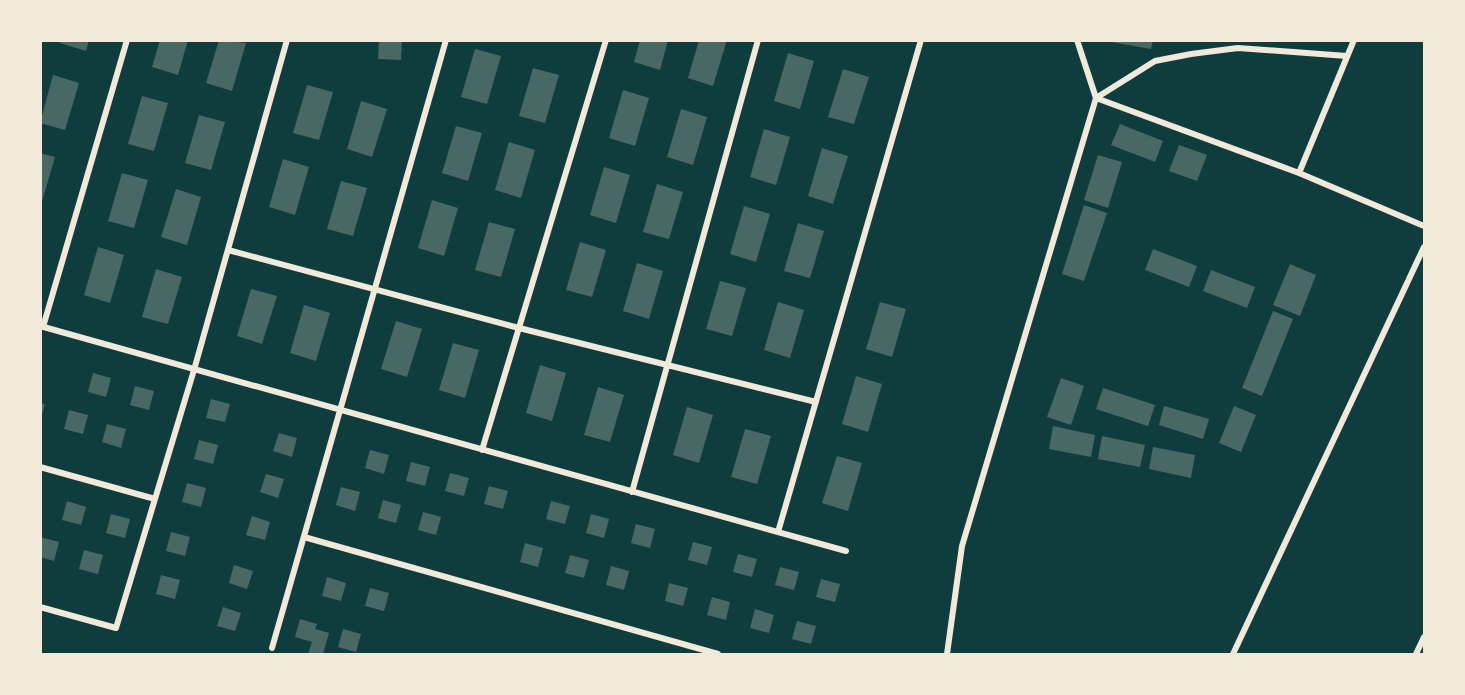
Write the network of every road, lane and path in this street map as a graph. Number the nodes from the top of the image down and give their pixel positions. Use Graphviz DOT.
graph roads {
  1 [pos="127,40"];
  2 [pos="287,40"];
  3 [pos="446,40"];
  4 [pos="606,40"];
  5 [pos="758,40"];
  6 [pos="921,40"];
  7 [pos="1077,40"];
  8 [pos="1354,40"];
  9 [pos="1347,56"];
  10 [pos="1096,98"];
  11 [pos="1299,173"];
  12 [pos="1425,226"];
  13 [pos="1425,247"];
  14 [pos="228,250"];
  15 [pos="374,291"];
  16 [pos="42,327"];
  17 [pos="519,328"];
  18 [pos="667,366"];
  19 [pos="194,370"];
  20 [pos="816,402"];
  21 [pos="340,411"];
  22 [pos="482,450"];
  23 [pos="40,466"];
  24 [pos="632,492"];
  25 [pos="155,499"];
  26 [pos="778,532"];
  27 [pos="303,537"];
  28 [pos="846,551"];
  29 [pos="40,607"];
  30 [pos="1425,637"];
  31 [pos="272,648"];
  32 [pos="718,654"];
  33 [pos="946,654"];
  34 [pos="1233,654"];
  35 [pos="1416,654"];
  1 -- 16 [label="street"];
  2 -- 14 [label="street"];
  3 -- 15 [label="street"];
  4 -- 17 [label="street"];
  5 -- 18 [label="street"];
  6 -- 20 [label="street"];
  7 -- 10 [label="street"];
  8 -- 9 [label="street"];
  9 -- 10 [label="street"];
  9 -- 11 [label="street"];
  10 -- 11 [label="street"];
  10 -- 33 [label="street"];
  11 -- 12 [label="street"];
  13 -- 34 [label="street"];
  14 -- 15 [label="street"];
  14 -- 19 [label="street"];
  15 -- 17 [label="street"];
  15 -- 21 [label="street"];
  16 -- 19 [label="street"];
  17 -- 18 [label="street"];
  17 -- 22 [label="street"];
  18 -- 20 [label="street"];
  18 -- 24 [label="street"];
  19 -- 21 [label="street"];
  19 -- 25 [label="street"];
  20 -- 26 [label="street"];
  21 -- 22 [label="street"];
  21 -- 27 [label="street"];
  22 -- 24 [label="street"];
  23 -- 25 [label="street"];
  24 -- 26 [label="street"];
  25 -- 29 [label="street"];
  26 -- 28 [label="street"];
  27 -- 31 [label="street"];
  27 -- 32 [label="street"];
  30 -- 35 [label="street"];
}
